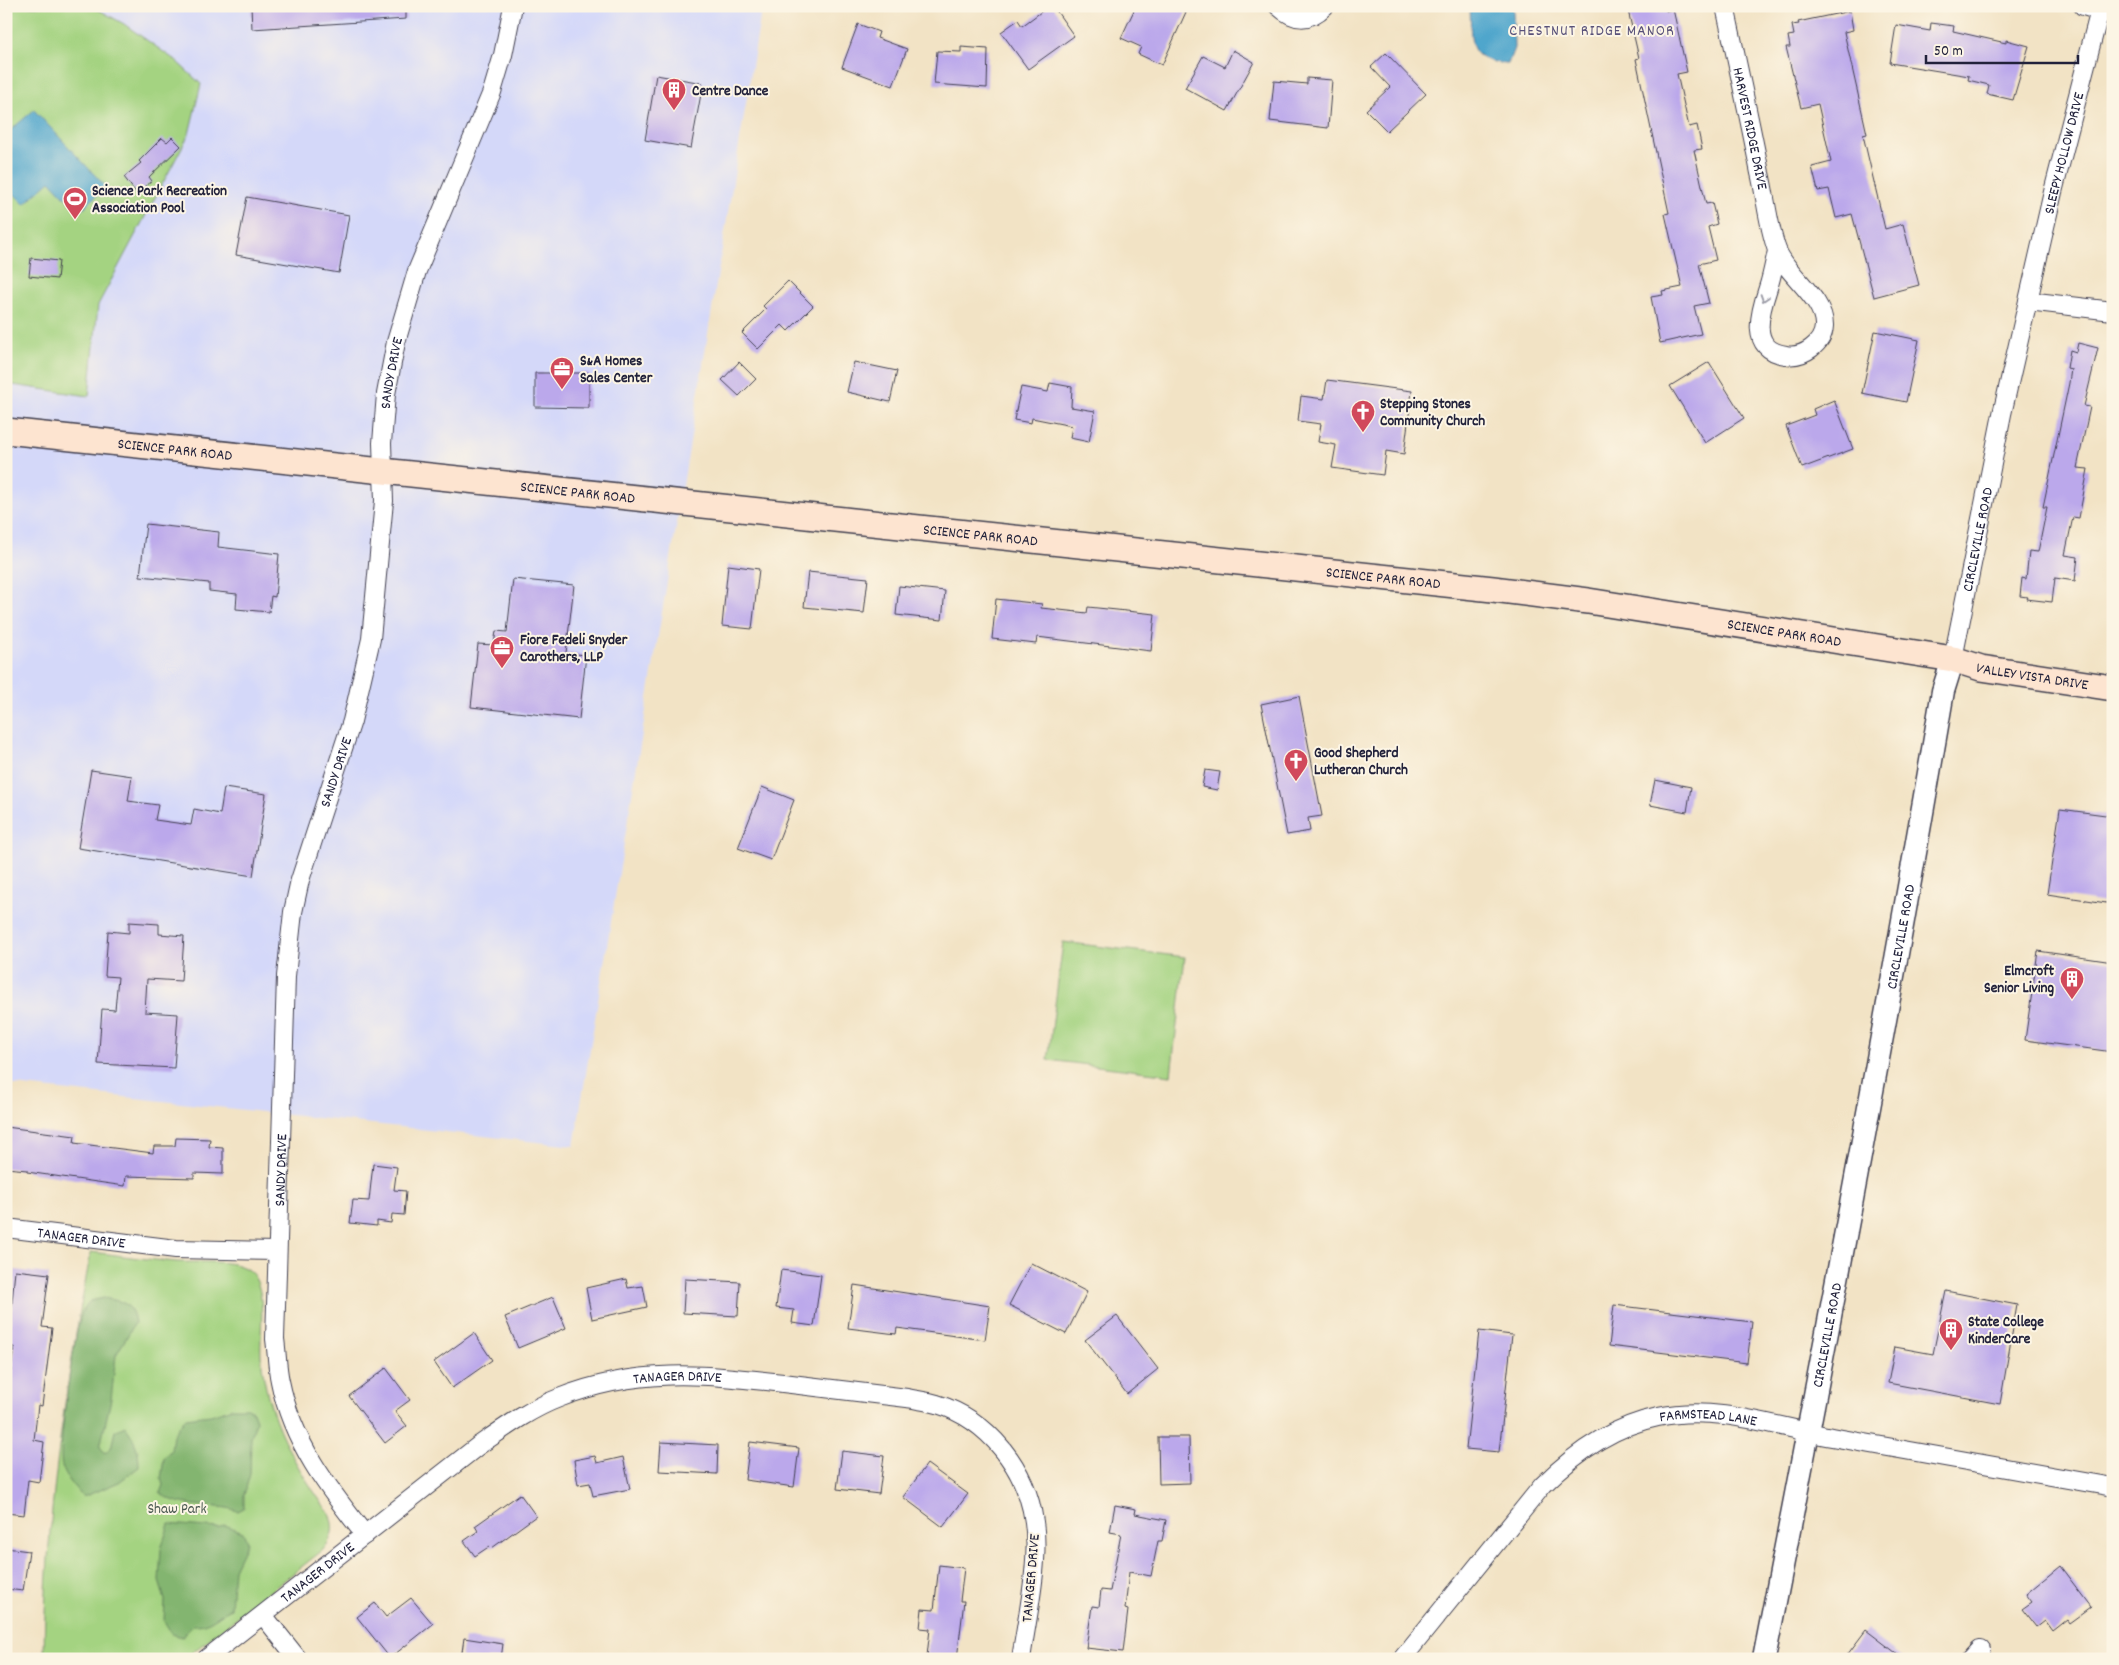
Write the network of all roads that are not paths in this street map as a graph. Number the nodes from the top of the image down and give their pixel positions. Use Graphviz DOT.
graph roads {
  1 [pos="513,6"];
  2 [pos="1278,6"];
  3 [pos="1325,6"];
  4 [pos="1725,6"];
  5 [pos="2099,10"];
  6 [pos="1777,251"];
  7 [pos="2028,300"];
  8 [pos="2113,311"];
  9 [pos="6,431"];
  10 [pos="384,470"];
  11 [pos="1953,659"];
  12 [pos="2113,688"];
  13 [pos="6,1228"];
  14 [pos="277,1251"];
  15 [pos="1808,1433"];
  16 [pos="2113,1487"];
  17 [pos="366,1535"];
  18 [pos="263,1615"];
  19 [pos="206,1659"];
  20 [pos="298,1659"];
  21 [pos="1021,1659"];
  22 [pos="1402,1659"];
  23 [pos="1764,1659"];
  1 -- 10 [label="street, SANDY DRIVE"];
  2 -- 3 [label="street"];
  4 -- 6 [label="street, HARVEST RIDGE DRIVE"];
  5 -- 7 [label="street, SLEEPY HOLLOW DRIVE"];
  6 -- 6 [label="street, HARVEST RIDGE DRIVE, one-way"];
  7 -- 8 [label="street"];
  7 -- 11 [label="street, CIRCLEVILLE ROAD"];
  9 -- 10 [label="main road, SCIENCE PARK ROAD"];
  10 -- 11 [label="main road, SCIENCE PARK ROAD"];
  10 -- 14 [label="street, SANDY DRIVE"];
  11 -- 12 [label="main road, VALLEY VISTA DRIVE"];
  11 -- 15 [label="street, CIRCLEVILLE ROAD"];
  13 -- 14 [label="street, TANAGER DRIVE"];
  14 -- 17 [label="street, SANDY DRIVE"];
  15 -- 16 [label="street, FARMSTEAD LANE"];
  15 -- 22 [label="street, FARMSTEAD LANE"];
  15 -- 23 [label="street, CIRCLEVILLE ROAD"];
  17 -- 18 [label="street, TANAGER DRIVE"];
  17 -- 21 [label="street, TANAGER DRIVE"];
  18 -- 19 [label="street, TANAGER DRIVE"];
  18 -- 20 [label="street"];
}
